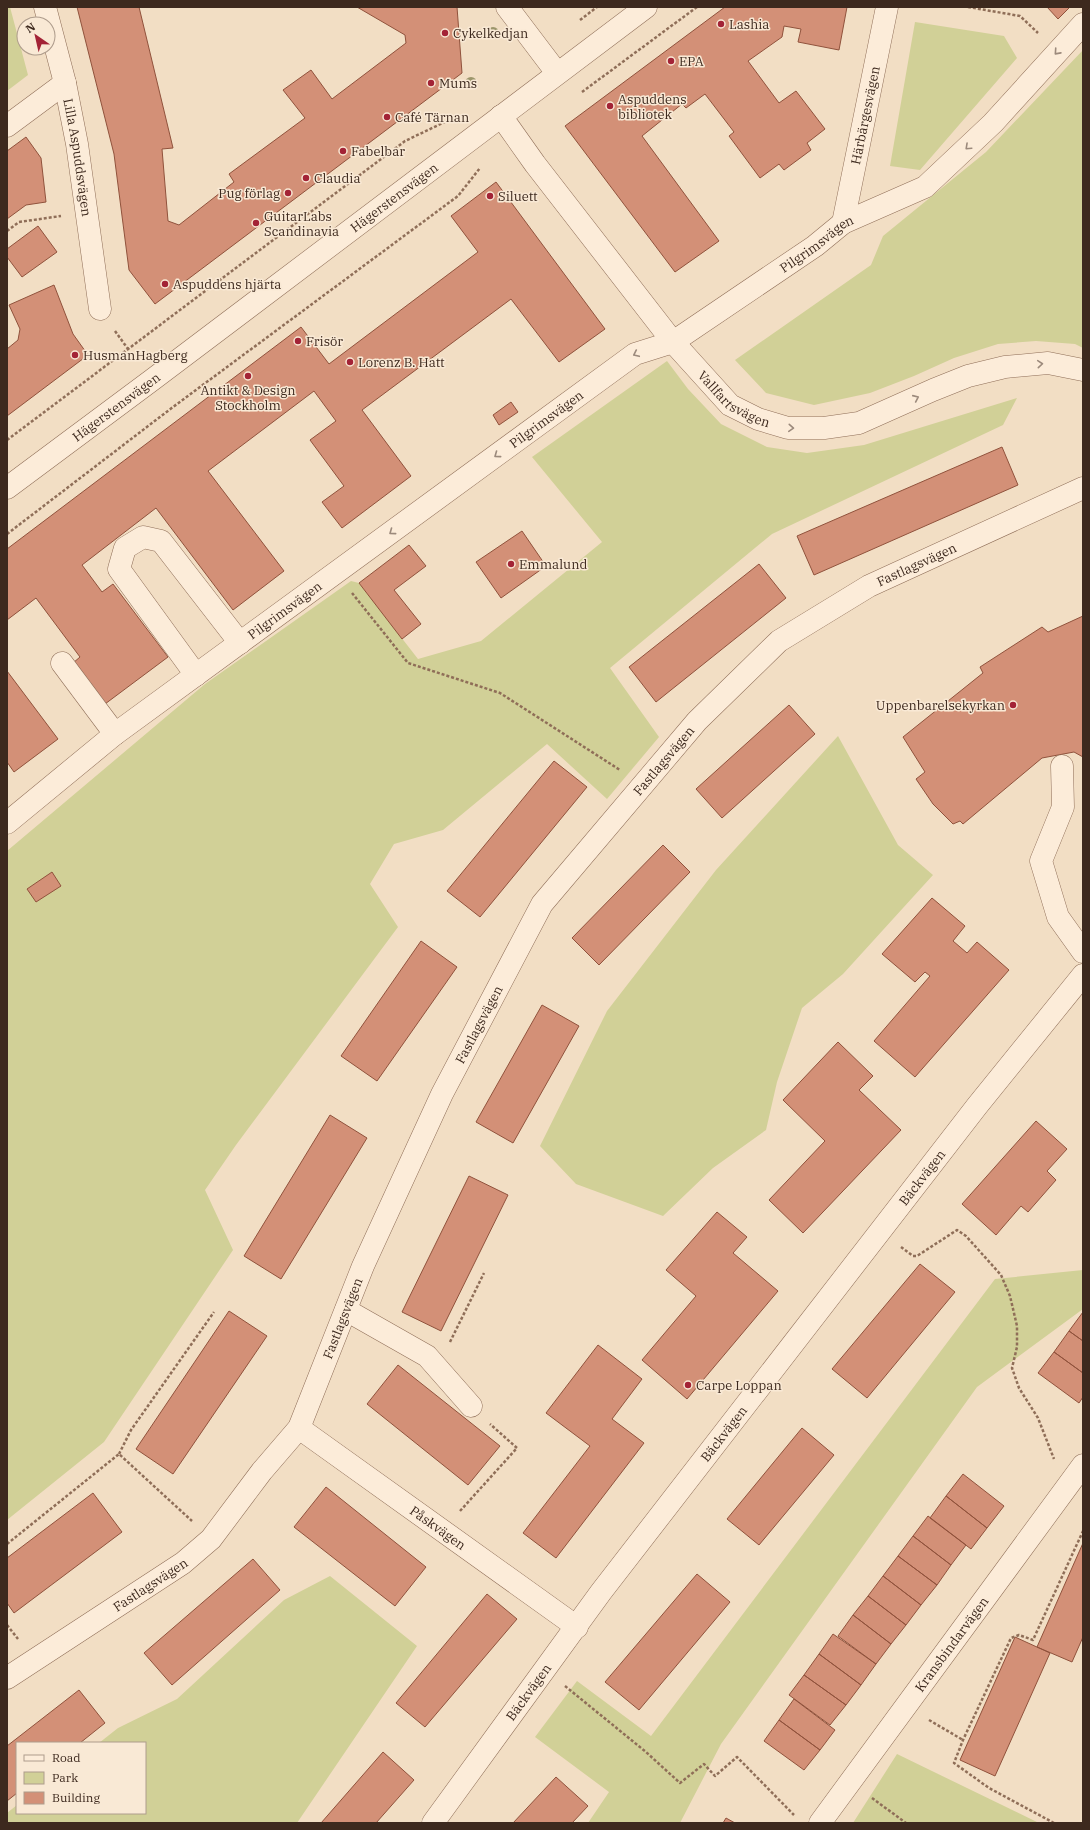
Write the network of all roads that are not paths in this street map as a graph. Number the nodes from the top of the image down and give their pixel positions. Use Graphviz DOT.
graph roads {
  1 [pos="45,7"];
  2 [pos="508,7"];
  3 [pos="646,7"];
  4 [pos="887,7"];
  5 [pos="1083,24"];
  6 [pos="557,73"];
  7 [pos="64,83"];
  8 [pos="501,116"];
  9 [pos="7,126"];
  10 [pos="843,223"];
  11 [pos="100,309"];
  12 [pos="673,342"];
  13 [pos="1083,370"];
  14 [pos="7,488"];
  15 [pos="1083,488"];
  16 [pos="240,643"];
  17 [pos="62,663"];
  18 [pos="196,675"];
  19 [pos="115,734"];
  20 [pos="1062,766"];
  21 [pos="7,823"];
  22 [pos="1083,952"];
  23 [pos="1083,975"];
  24 [pos="346,1310"];
  25 [pos="471,1406"];
  26 [pos="299,1428"];
  27 [pos="1083,1465"];
  28 [pos="576,1627"];
  29 [pos="7,1678"];
  30 [pos="433,1823"];
  31 [pos="820,1823"];
  1 -- 7 [label="street, Lilla Aspuddsvägen"];
  2 -- 6 [label="street"];
  3 -- 6 [label="street, Hägerstensvägen"];
  4 -- 10 [label="street, Härbärgesvägen"];
  5 -- 10 [label="street, Pilgrimsvägen, one-way"];
  6 -- 8 [label="street, Hägerstensvägen"];
  7 -- 9 [label="street"];
  7 -- 11 [label="street, Lilla Aspuddsvägen"];
  8 -- 12 [label="street, Vallfartsvägen"];
  8 -- 14 [label="street, Hägerstensvägen"];
  10 -- 12 [label="street, Pilgrimsvägen"];
  12 -- 13 [label="street, Vallfartsvägen, one-way"];
  12 -- 16 [label="street, Pilgrimsvägen, one-way"];
  15 -- 24 [label="street, Fastlagsvägen"];
  16 -- 18 [label="street, Pilgrimsvägen"];
  16 -- 18 [label="street"];
  17 -- 19 [label="street"];
  18 -- 19 [label="street, Pilgrimsvägen"];
  19 -- 21 [label="street, Pilgrimsvägen"];
  20 -- 22 [label="street"];
  23 -- 28 [label="street, Bäckvägen"];
  24 -- 25 [label="street"];
  24 -- 26 [label="street, Fastlagsvägen"];
  26 -- 28 [label="street, Påskvägen"];
  26 -- 29 [label="street, Fastlagsvägen"];
  27 -- 31 [label="street, Kransbindarvägen"];
  28 -- 30 [label="street, Bäckvägen"];
}
